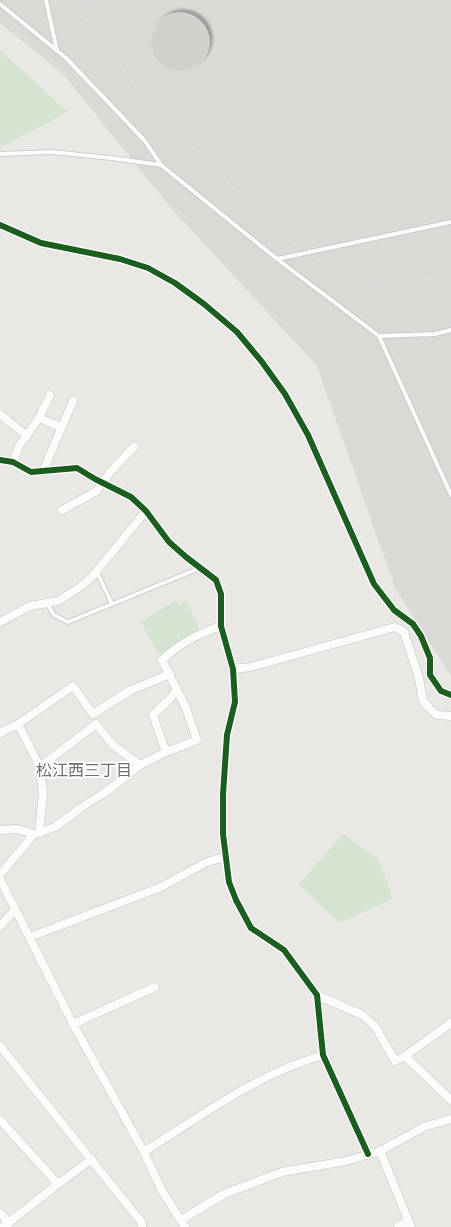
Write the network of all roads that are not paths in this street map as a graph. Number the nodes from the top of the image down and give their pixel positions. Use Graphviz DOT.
graph roads {
  1 [pos="46,0"];
  2 [pos="0,4"];
  3 [pos="57,51"];
  4 [pos="0,154"];
  5 [pos="161,165"];
  6 [pos="451,222"];
  7 [pos="0,225"];
  8 [pos="277,259"];
  9 [pos="451,330"];
  10 [pos="379,336"];
  11 [pos="50,395"];
  12 [pos="73,401"];
  13 [pos="0,414"];
  14 [pos="38,418"];
  15 [pos="62,427"];
  16 [pos="27,436"];
  17 [pos="134,447"];
  18 [pos="0,460"];
  19 [pos="13,462"];
  20 [pos="43,471"];
  21 [pos="103,483"];
  22 [pos="451,495"];
  23 [pos="62,510"];
  24 [pos="146,511"];
  25 [pos="200,568"];
  26 [pos="97,571"];
  27 [pos="46,603"];
  28 [pos="112,604"];
  29 [pos="0,622"];
  30 [pos="221,626"];
  31 [pos="233,669"];
  32 [pos="170,674"];
  33 [pos="430,675"];
  34 [pos="419,678"];
  35 [pos="177,689"];
  36 [pos="451,695"];
  37 [pos="451,716"];
  38 [pos="18,724"];
  39 [pos="0,732"];
  40 [pos="166,752"];
  41 [pos="140,765"];
  42 [pos="40,767"];
  43 [pos="0,830"];
  44 [pos="36,834"];
  45 [pos="225,857"];
  46 [pos="0,877"];
  47 [pos="16,910"];
  48 [pos="0,926"];
  49 [pos="30,937"];
  50 [pos="155,987"];
  51 [pos="317,995"];
  52 [pos="451,1023"];
  53 [pos="73,1024"];
  54 [pos="0,1046"];
  55 [pos="323,1055"];
  56 [pos="405,1056"];
  57 [pos="451,1100"];
  58 [pos="451,1119"];
  59 [pos="0,1120"];
  60 [pos="380,1151"];
  61 [pos="144,1152"];
  62 [pos="368,1154"];
  63 [pos="92,1159"];
  64 [pos="58,1184"];
  65 [pos="0,1213"];
  66 [pos="183,1224"];
  67 [pos="410,1224"];
  68 [pos="6,1225"];
  69 [pos="142,1227"];
  70 [pos="398,1227"];
  1 -- 3 [label="lane"];
  2 -- 3 [label="lane"];
  3 -- 5 [label="lane"];
  4 -- 5 [label="lane"];
  5 -- 8 [label="lane"];
  6 -- 8 [label="lane"];
  7 -- 33 [label="street"];
  8 -- 10 [label="lane"];
  9 -- 10 [label="lane"];
  10 -- 22 [label="lane"];
  11 -- 14 [label="street"];
  12 -- 15 [label="street"];
  13 -- 16 [label="street"];
  14 -- 15 [label="street"];
  14 -- 16 [label="street"];
  15 -- 20 [label="street"];
  16 -- 19 [label="street"];
  17 -- 21 [label="street"];
  18 -- 19 [label="street"];
  19 -- 20 [label="street"];
  20 -- 21 [label="street"];
  21 -- 23 [label="street"];
  21 -- 24 [label="street"];
  24 -- 25 [label="street"];
  24 -- 26 [label="street"];
  25 -- 28 [label="lane"];
  25 -- 30 [label="street"];
  26 -- 27 [label="street"];
  26 -- 28 [label="lane"];
  27 -- 28 [label="lane"];
  27 -- 29 [label="street"];
  30 -- 31 [label="street"];
  30 -- 32 [label="street"];
  31 -- 34 [label="street"];
  31 -- 45 [label="street"];
  32 -- 35 [label="street"];
  32 -- 38 [label="street"];
  33 -- 34 [label="street"];
  33 -- 36 [label="street"];
  34 -- 37 [label="street"];
  35 -- 40 [label="street"];
  35 -- 40 [label="street"];
  38 -- 39 [label="street"];
  38 -- 42 [label="street"];
  40 -- 41 [label="street"];
  41 -- 42 [label="street"];
  41 -- 44 [label="street"];
  42 -- 44 [label="street"];
  43 -- 44 [label="street"];
  44 -- 46 [label="street"];
  45 -- 49 [label="street"];
  45 -- 51 [label="street"];
  46 -- 47 [label="street"];
  47 -- 48 [label="street"];
  47 -- 49 [label="street"];
  49 -- 53 [label="street"];
  50 -- 53 [label="street"];
  51 -- 55 [label="street"];
  51 -- 56 [label="street"];
  52 -- 56 [label="street"];
  53 -- 61 [label="street"];
  54 -- 63 [label="street"];
  55 -- 61 [label="street"];
  55 -- 62 [label="street"];
  56 -- 57 [label="street"];
  58 -- 60 [label="street"];
  59 -- 64 [label="street"];
  60 -- 62 [label="street"];
  60 -- 67 [label="street"];
  61 -- 66 [label="street"];
  62 -- 66 [label="street"];
  63 -- 64 [label="street"];
  63 -- 69 [label="street"];
  64 -- 68 [label="street"];
  65 -- 68 [label="street"];
  67 -- 70 [label="street"];
}
